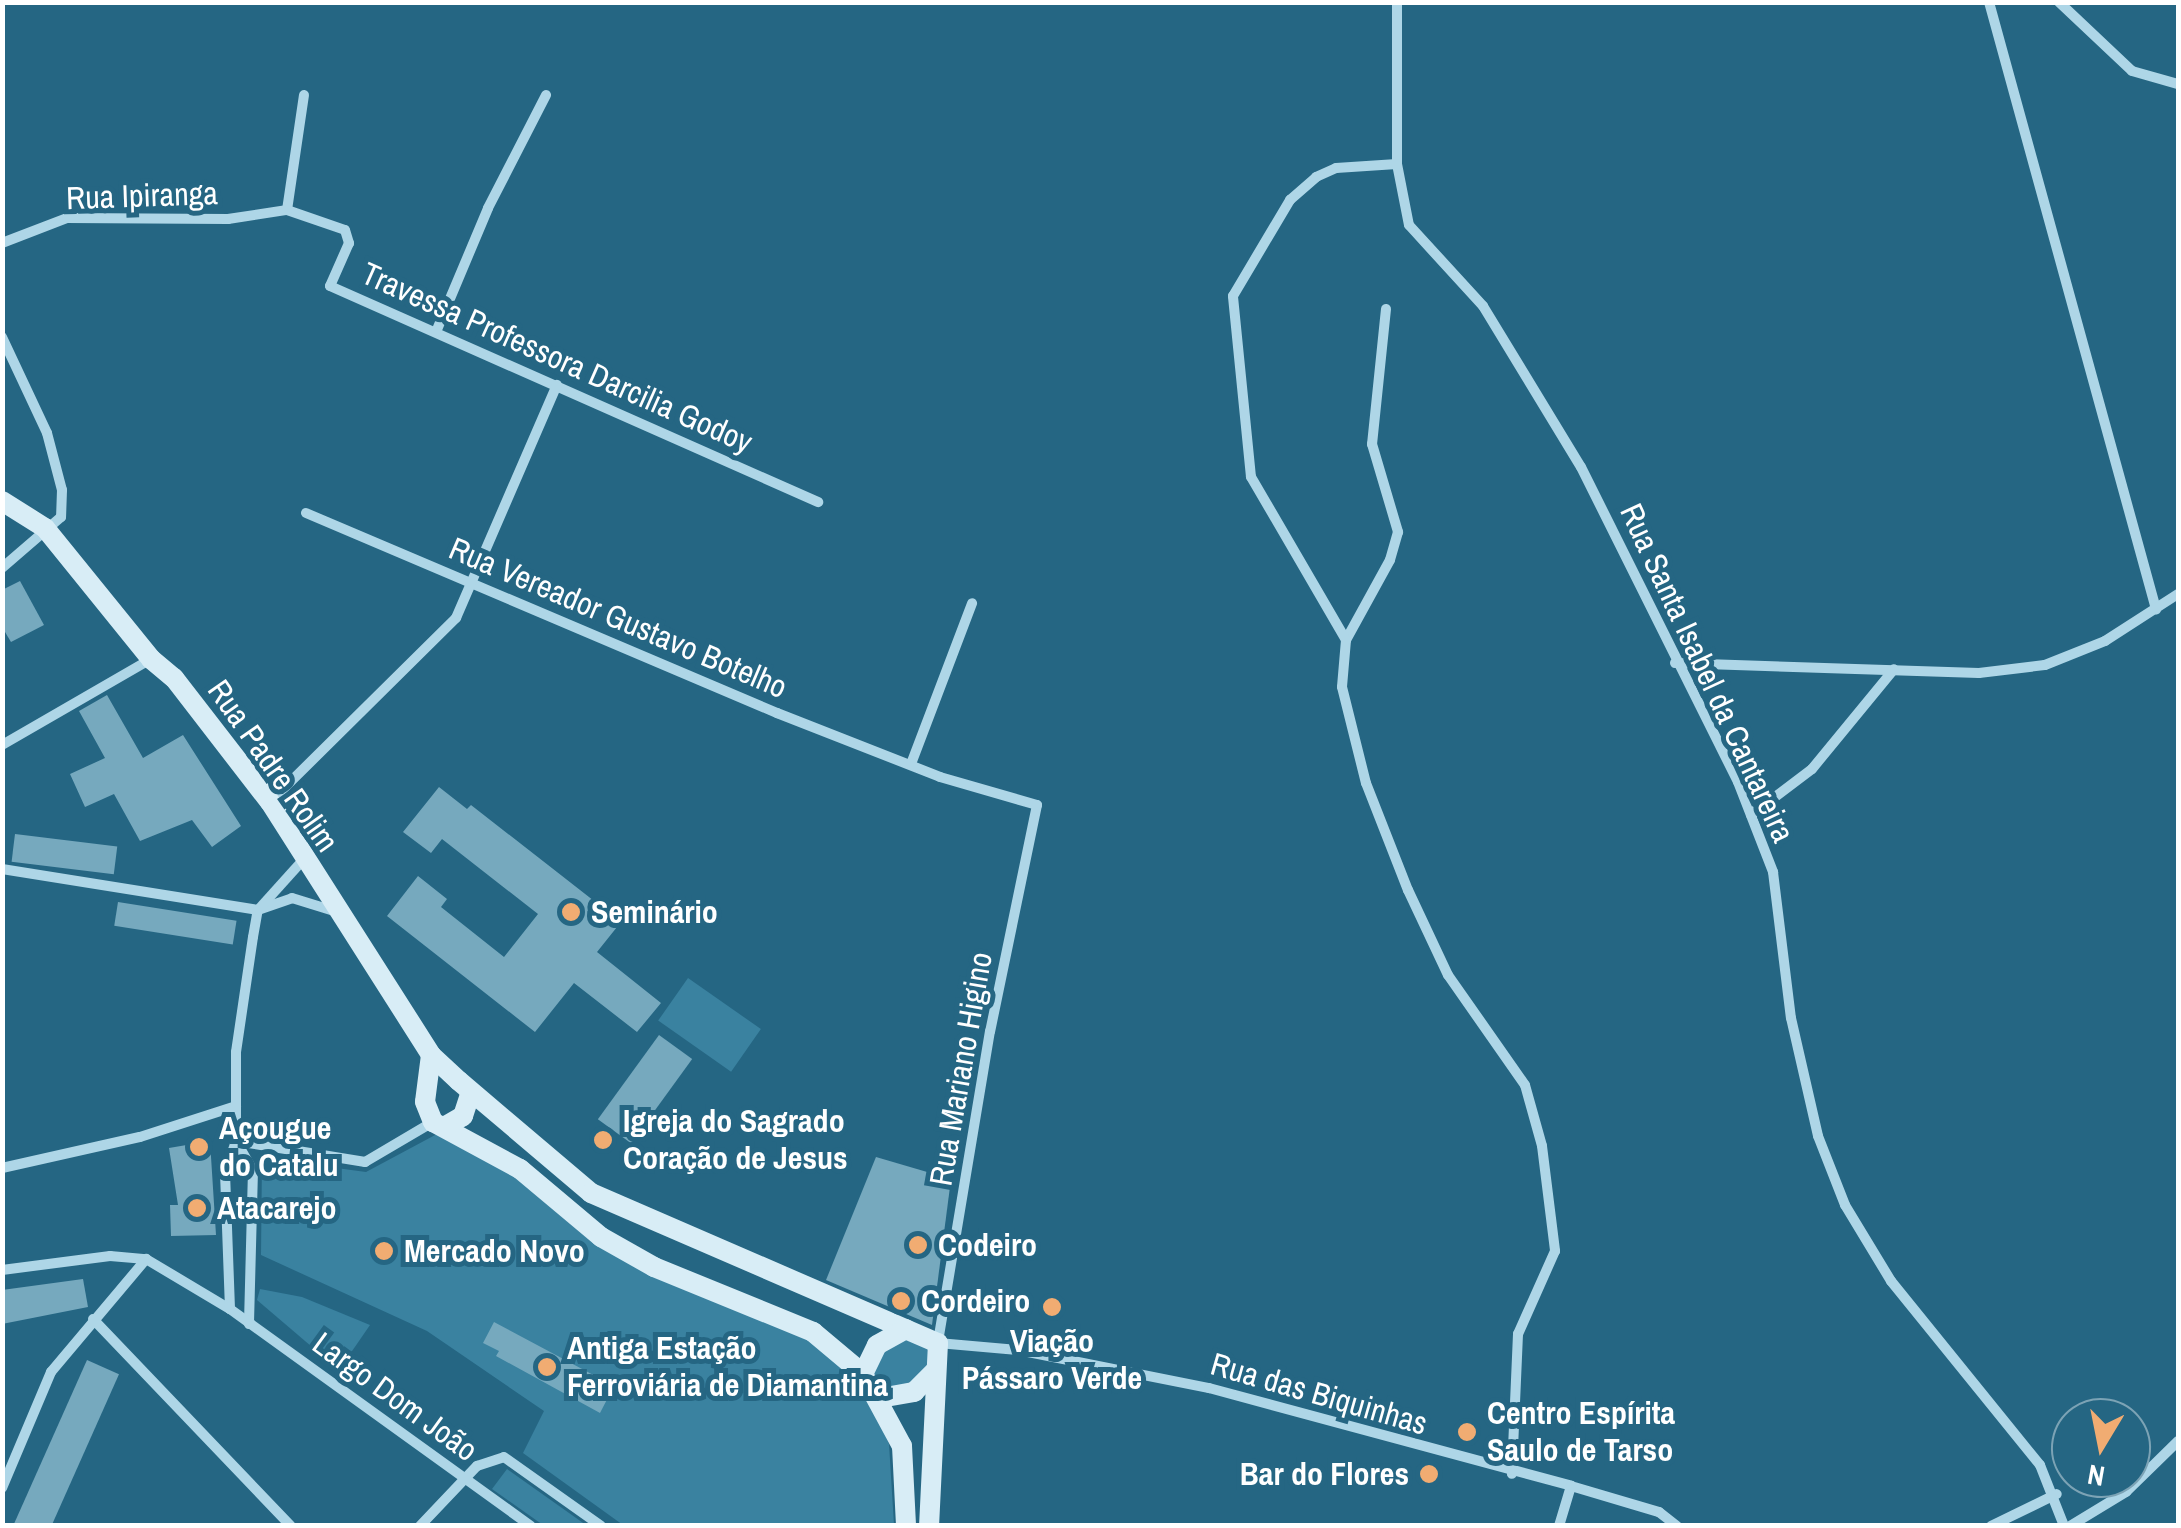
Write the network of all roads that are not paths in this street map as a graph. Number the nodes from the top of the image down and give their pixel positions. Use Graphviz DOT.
graph roads {
  1 [pos="1397,2"];
  2 [pos="1989,2"];
  3 [pos="2059,2"];
  4 [pos="2178,84"];
  5 [pos="304,95"];
  6 [pos="546,95"];
  7 [pos="1396,164"];
  8 [pos="287,210"];
  9 [pos="2,243"];
  10 [pos="1386,308"];
  11 [pos="436,332"];
  12 [pos="2,337"];
  13 [pos="557,385"];
  14 [pos="2,501"];
  15 [pos="818,502"];
  16 [pos="306,513"];
  17 [pos="45,528"];
  18 [pos="2,568"];
  19 [pos="474,584"];
  20 [pos="2178,594"];
  21 [pos="972,603"];
  22 [pos="2156,609"];
  23 [pos="1346,640"];
  24 [pos="151,660"];
  25 [pos="1675,663"];
  26 [pos="1894,669"];
  27 [pos="2,744"];
  28 [pos="911,764"];
  29 [pos="270,802"];
  30 [pos="1038,805"];
  31 [pos="1751,815"];
  32 [pos="304,860"];
  33 [pos="2,869"];
  34 [pos="258,910"];
  35 [pos="335,911"];
  36 [pos="431,1055"];
  37 [pos="471,1092"];
  38 [pos="236,1106"];
  39 [pos="438,1125"];
  40 [pos="236,1142"];
  41 [pos="2,1168"];
  42 [pos="146,1259"];
  43 [pos="2,1270"];
  44 [pos="230,1309"];
  45 [pos="94,1319"];
  46 [pos="250,1324"];
  47 [pos="906,1329"];
  48 [pos="938,1344"];
  49 [pos="936,1370"];
  50 [pos="863,1374"];
  51 [pos="880,1398"];
  52 [pos="2178,1441"];
  53 [pos="1512,1474"];
  54 [pos="466,1477"];
  55 [pos="1571,1486"];
  56 [pos="2051,1486"];
  57 [pos="2,1488"];
  58 [pos="2051,1497"];
  59 [pos="2058,1498"];
  60 [pos="291,1526"];
  61 [pos="420,1526"];
  62 [pos="531,1526"];
  63 [pos="600,1526"];
  64 [pos="906,1526"];
  65 [pos="929,1526"];
  66 [pos="1559,1526"];
  67 [pos="1678,1526"];
  68 [pos="1990,1526"];
  69 [pos="2067,1526"];
  1 -- 7 [label="street, Rua Santa Isabel da Cantareira"];
  2 -- 22 [label="street"];
  3 -- 4 [label="street"];
  5 -- 8 [label="street"];
  6 -- 11 [label="street"];
  7 -- 23 [label="street"];
  7 -- 25 [label="street, Rua Santa Isabel da Cantareira"];
  8 -- 9 [label="street, Rua Ipiranga"];
  8 -- 11 [label="street, Travessa Professora Darcilia Godoy"];
  10 -- 23 [label="street"];
  11 -- 13 [label="street, Travessa Professora Darcilia Godoy"];
  12 -- 17 [label="street"];
  13 -- 15 [label="street, Travessa Professora Darcilia Godoy"];
  13 -- 19 [label="street"];
  14 -- 17 [label="street, Rua Padre Rolim"];
  16 -- 19 [label="street, Rua Vereador Gustavo Botelho"];
  17 -- 18 [label="street"];
  17 -- 24 [label="street, Rua Padre Rolim"];
  19 -- 28 [label="street, Rua Vereador Gustavo Botelho"];
  19 -- 29 [label="street"];
  20 -- 22 [label="street"];
  21 -- 28 [label="street"];
  22 -- 26 [label="street"];
  23 -- 53 [label="street"];
  24 -- 27 [label="street"];
  24 -- 29 [label="street, Rua Padre Rolim"];
  25 -- 26 [label="street"];
  25 -- 31 [label="street, Rua Santa Isabel da Cantareira"];
  26 -- 31 [label="street"];
  28 -- 30 [label="street, Rua Vereador Gustavo Botelho"];
  29 -- 32 [label="street, Rua Padre Rolim"];
  30 -- 48 [label="street, Rua Mariano Higino"];
  31 -- 56 [label="street, Rua Santa Isabel da Cantareira"];
  32 -- 34 [label="street"];
  32 -- 35 [label="street, Rua Padre Rolim"];
  33 -- 34 [label="street"];
  34 -- 35 [label="street"];
  34 -- 38 [label="street"];
  35 -- 36 [label="street, Rua Padre Rolim"];
  36 -- 37 [label="street, Rua Padre Rolim"];
  36 -- 39 [label="street"];
  37 -- 39 [label="street"];
  37 -- 47 [label="street, Rua Padre Rolim"];
  38 -- 40 [label="street"];
  38 -- 41 [label="street"];
  39 -- 40 [label="street"];
  39 -- 50 [label="street"];
  40 -- 44 [label="street"];
  40 -- 46 [label="street"];
  42 -- 43 [label="street"];
  42 -- 44 [label="street, Largo Dom João"];
  42 -- 45 [label="street"];
  44 -- 46 [label="street, Largo Dom João"];
  45 -- 57 [label="street"];
  45 -- 60 [label="street"];
  46 -- 54 [label="street, Largo Dom João"];
  47 -- 48 [label="street"];
  47 -- 50 [label="street"];
  48 -- 49 [label="street"];
  48 -- 53 [label="street, Rua das Biquinhas"];
  49 -- 51 [label="street"];
  49 -- 65 [label="street"];
  50 -- 51 [label="street"];
  51 -- 64 [label="street"];
  52 -- 69 [label="street"];
  53 -- 55 [label="street, Rua das Biquinhas"];
  54 -- 61 [label="street"];
  54 -- 62 [label="street, Largo Dom João"];
  54 -- 63 [label="street, Largo Dom João"];
  55 -- 66 [label="street"];
  55 -- 67 [label="street, Rua das Biquinhas"];
  58 -- 68 [label="street"];
  59 -- 69 [label="street, Rua Santa Isabel da Cantareira"];
}
